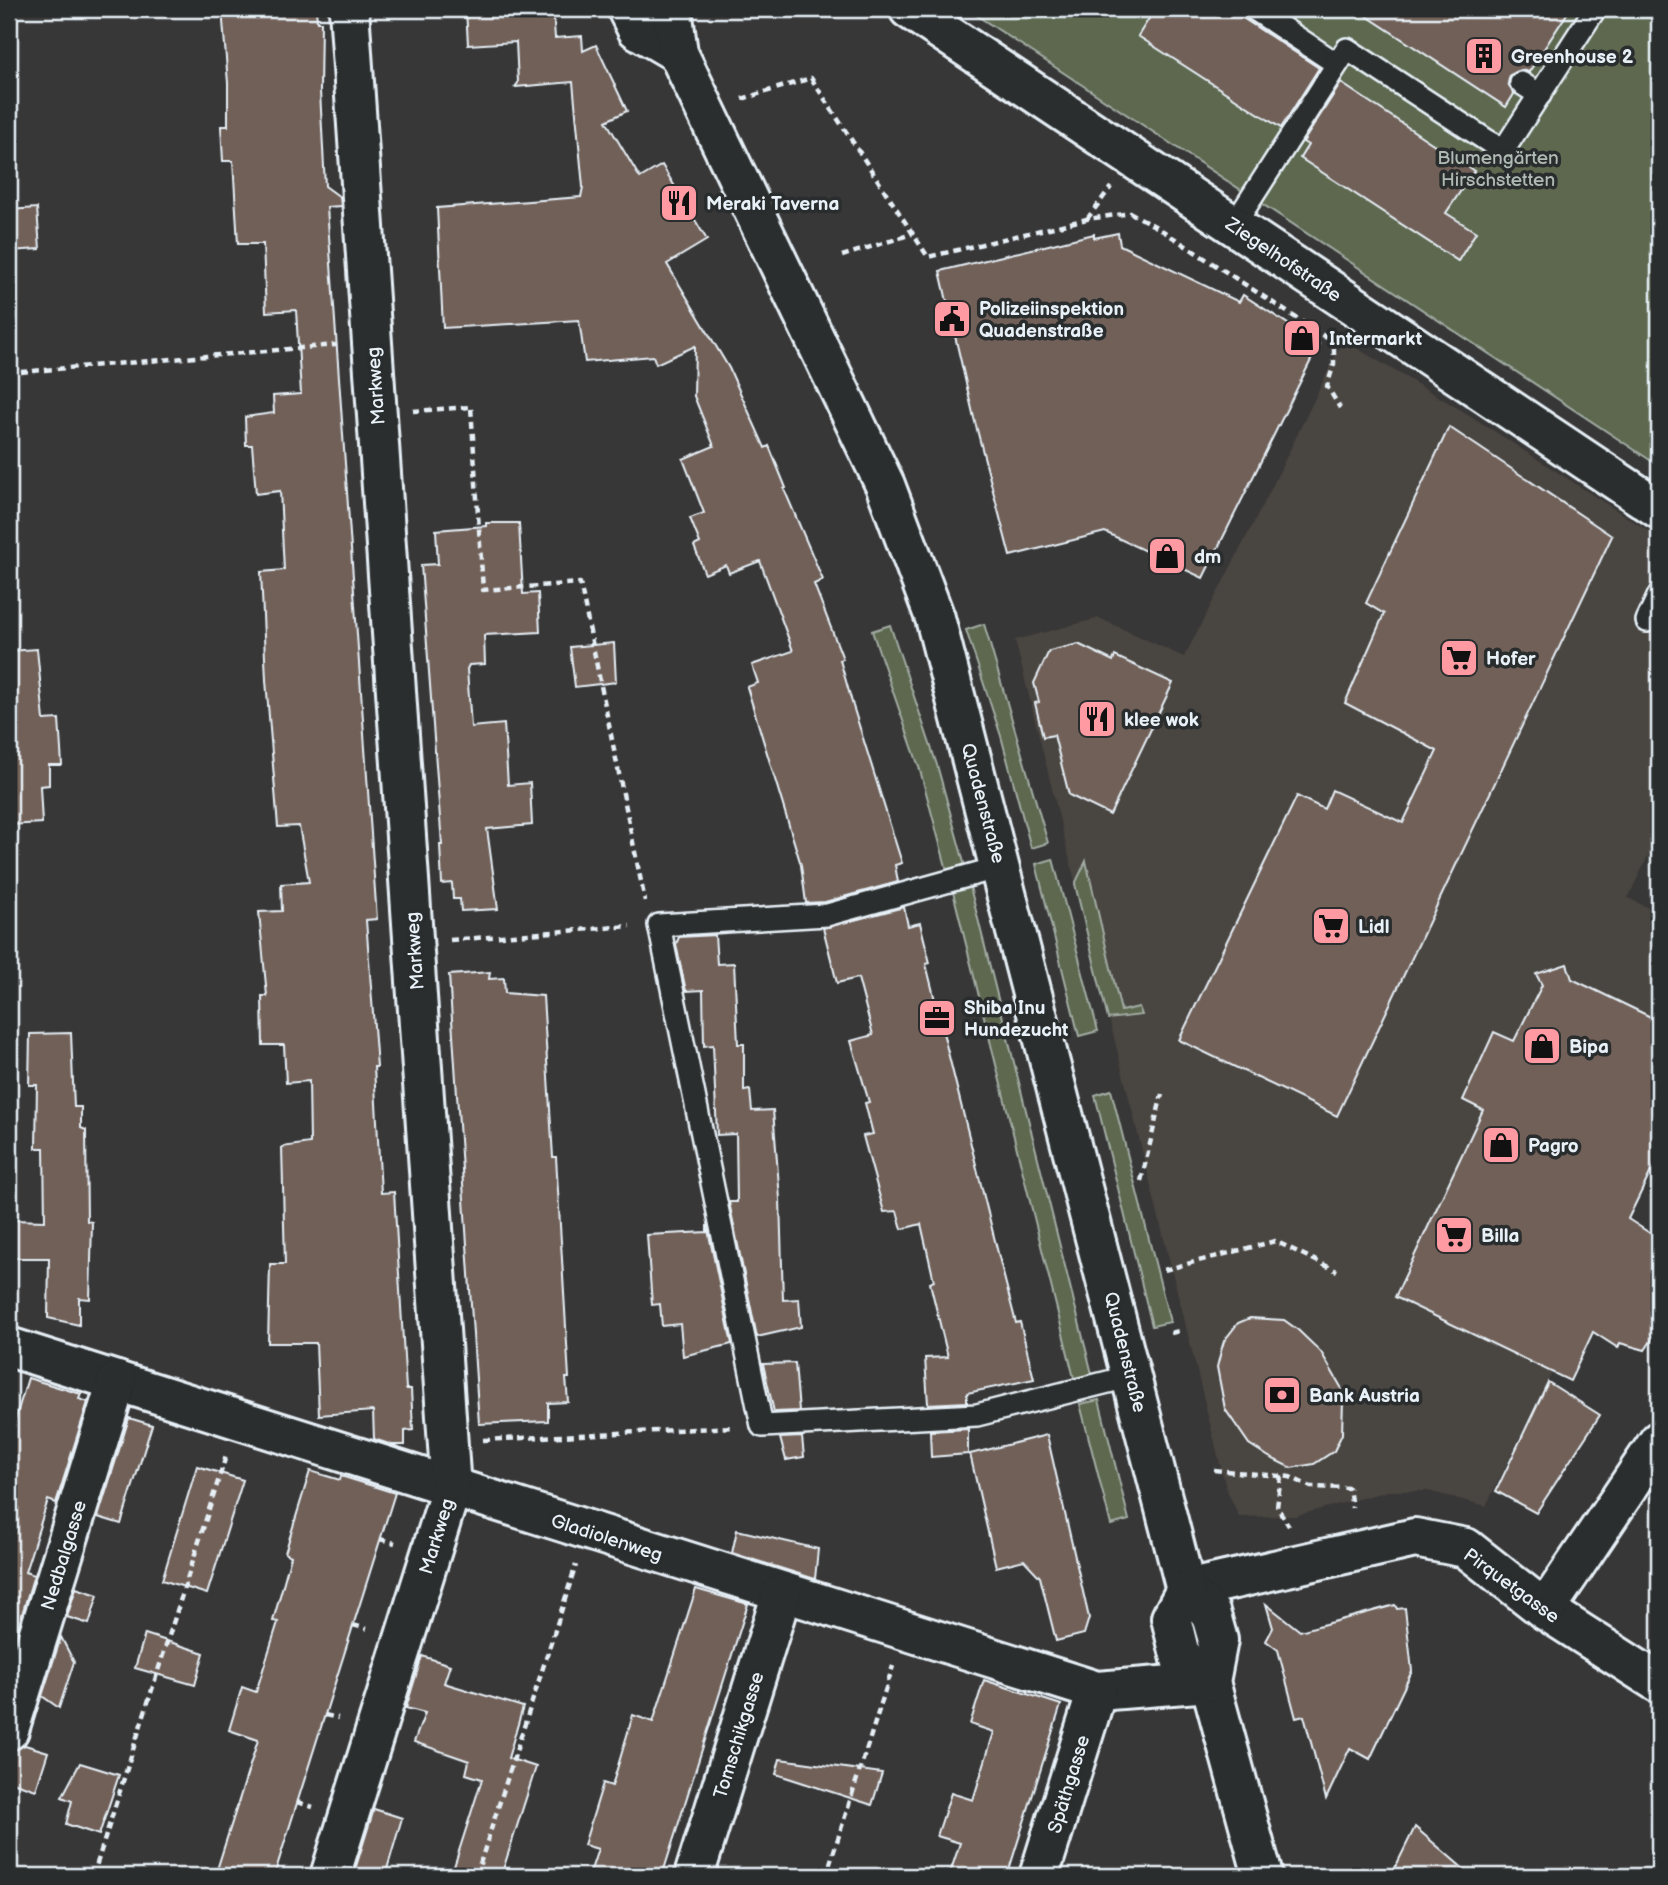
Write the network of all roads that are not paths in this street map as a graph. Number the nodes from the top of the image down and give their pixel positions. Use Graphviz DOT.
graph roads {
  1 [pos="349,9"];
  2 [pos="627,9"];
  3 [pos="672,9"];
  4 [pos="909,9"];
  5 [pos="1254,9"];
  6 [pos="1595,9"];
  7 [pos="678,53"];
  8 [pos="1337,64"];
  9 [pos="1521,83"];
  10 [pos="1540,95"];
  11 [pos="1234,225"];
  12 [pos="1659,509"];
  13 [pos="1659,595"];
  14 [pos="1647,621"];
  15 [pos="1000,867"];
  16 [pos="9,1347"];
  17 [pos="1132,1376"];
  18 [pos="117,1381"];
  19 [pos="1659,1441"];
  20 [pos="451,1489"];
  21 [pos="1186,1590"];
  22 [pos="782,1593"];
  23 [pos="1545,1610"];
  24 [pos="1210,1682"];
  25 [pos="1659,1683"];
  26 [pos="1097,1691"];
  27 [pos="9,1730"];
  28 [pos="330,1876"];
  29 [pos="694,1876"];
  30 [pos="1039,1876"];
  31 [pos="1263,1876"];
  1 -- 20 [label="street, Markweg"];
  2 -- 7 [label="street"];
  3 -- 7 [label="street, Quadenstraße"];
  4 -- 11 [label="street, Ziegelhofstraße"];
  5 -- 8 [label="lane"];
  6 -- 10 [label="lane"];
  7 -- 15 [label="street, Quadenstraße"];
  8 -- 10 [label="lane"];
  8 -- 11 [label="lane"];
  9 -- 10 [label="lane"];
  11 -- 12 [label="street, Ziegelhofstraße"];
  13 -- 14 [label="lane"];
  15 -- 17 [label="street, Quadenstraße"];
  15 -- 17 [label="lane"];
  16 -- 18 [label="street, Gladiolenweg"];
  17 -- 21 [label="street, Quadenstraße"];
  18 -- 20 [label="street, Gladiolenweg"];
  18 -- 27 [label="street, Nedbalgasse"];
  19 -- 23 [label="street"];
  20 -- 22 [label="street, Gladiolenweg"];
  20 -- 28 [label="street, Markweg"];
  21 -- 23 [label="street, Pirquetgasse"];
  21 -- 24 [label="street"];
  22 -- 26 [label="street, Gladiolenweg"];
  22 -- 29 [label="street, Tomschikgasse"];
  23 -- 25 [label="street, Pirquetgasse"];
  24 -- 26 [label="street, Gladiolenweg"];
  24 -- 31 [label="street"];
  26 -- 30 [label="street, Späthgasse"];
}
